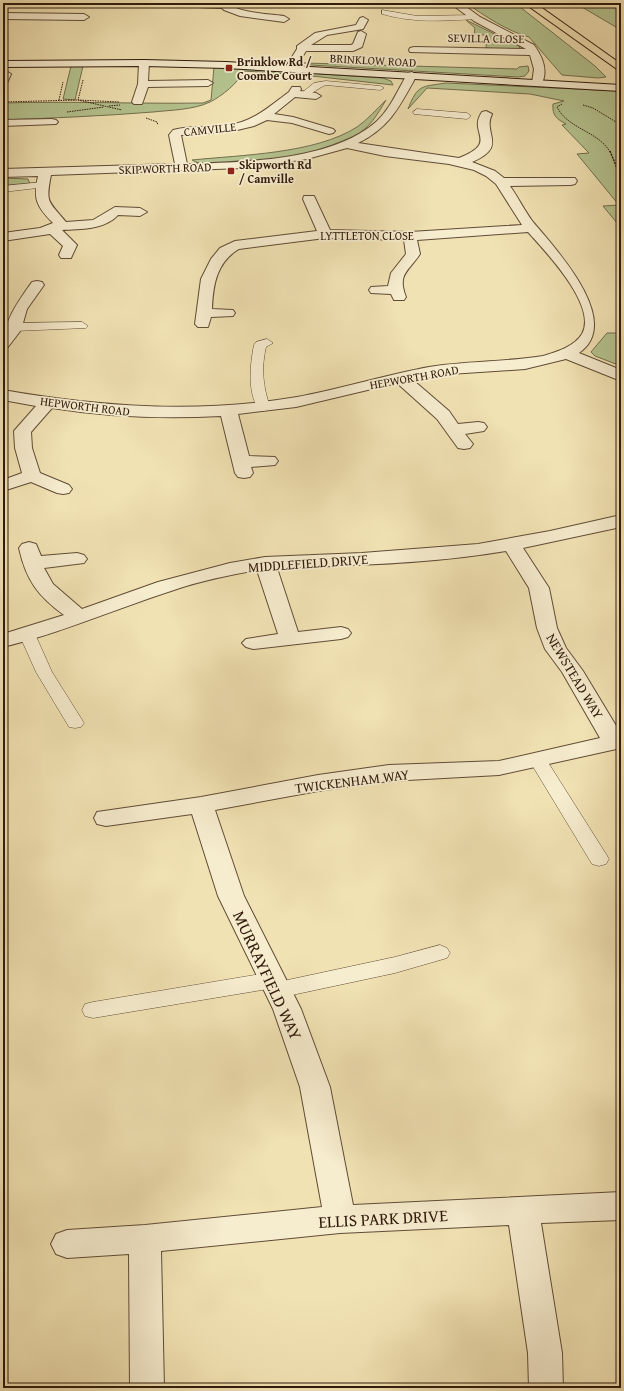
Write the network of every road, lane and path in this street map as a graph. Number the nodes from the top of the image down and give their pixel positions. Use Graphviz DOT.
graph roads {
  1 [pos="174,3"];
  2 [pos="455,3"];
  3 [pos="529,3"];
  4 [pos="227,4"];
  5 [pos="16,5"];
  6 [pos="3,10"];
  7 [pos="385,12"];
  8 [pos="3,16"];
  9 [pos="85,17"];
  10 [pos="266,17"];
  11 [pos="474,17"];
  12 [pos="284,19"];
  13 [pos="363,20"];
  14 [pos="250,24"];
  15 [pos="361,34"];
  16 [pos="302,48"];
  17 [pos="414,50"];
  18 [pos="534,52"];
  19 [pos="144,63"];
  20 [pos="290,68"];
  21 [pos="621,69"];
  22 [pos="4,73"];
  23 [pos="412,75"];
  24 [pos="208,83"];
  25 [pos="537,83"];
  26 [pos="143,84"];
  27 [pos="380,88"];
  28 [pos="621,88"];
  29 [pos="297,92"];
  30 [pos="316,96"];
  31 [pos="3,102"];
  32 [pos="138,102"];
  33 [pos="564,103"];
  34 [pos="580,104"];
  35 [pos="106,107"];
  36 [pos="123,110"];
  37 [pos="65,112"];
  38 [pos="417,112"];
  39 [pos="141,116"];
  40 [pos="265,116"];
  41 [pos="467,116"];
  42 [pos="52,122"];
  43 [pos="3,123"];
  44 [pos="621,125"];
  45 [pos="326,127"];
  46 [pos="158,132"];
  47 [pos="177,132"];
  48 [pos="345,144"];
  49 [pos="460,162"];
  50 [pos="182,168"];
  51 [pos="3,173"];
  52 [pos="44,178"];
  53 [pos="621,178"];
  54 [pos="571,181"];
  55 [pos="501,182"];
  56 [pos="3,189"];
  57 [pos="326,205"];
  58 [pos="140,212"];
  59 [pos="56,227"];
  60 [pos="532,228"];
  61 [pos="325,234"];
  62 [pos="410,236"];
  63 [pos="3,237"];
  64 [pos="66,255"];
  65 [pos="37,285"];
  66 [pos="376,290"];
  67 [pos="3,308"];
  68 [pos="20,309"];
  69 [pos="228,313"];
  70 [pos="82,326"];
  71 [pos="14,327"];
  72 [pos="267,343"];
  73 [pos="3,344"];
  74 [pos="565,353"];
  75 [pos="621,376"];
  76 [pos="400,377"];
  77 [pos="3,396"];
  78 [pos="48,402"];
  79 [pos="264,407"];
  80 [pos="228,410"];
  81 [pos="478,427"];
  82 [pos="454,430"];
  83 [pos="464,444"];
  84 [pos="269,461"];
  85 [pos="32,476"];
  86 [pos="3,486"];
  87 [pos="63,489"];
  88 [pos="621,521"];
  89 [pos="511,544"];
  90 [pos="77,559"];
  91 [pos="265,563"];
  92 [pos="80,617"];
  93 [pos="341,632"];
  94 [pos="27,634"];
  95 [pos="289,637"];
  96 [pos="3,640"];
  97 [pos="253,643"];
  98 [pos="75,723"];
  99 [pos="618,742"];
  100 [pos="538,760"];
  101 [pos="201,805"];
  102 [pos="106,818"];
  103 [pos="599,859"];
  104 [pos="440,953"];
  105 [pos="275,985"];
  106 [pos="93,1010"];
  107 [pos="621,1206"];
  108 [pos="523,1211"];
  109 [pos="340,1219"];
  110 [pos="145,1239"];
  111 [pos="67,1244"];
  112 [pos="147,1388"];
  113 [pos="546,1388"];
  1 -- 4 [label="street"];
  2 -- 11 [label="street"];
  3 -- 21 [label="highway"];
  4 -- 10 [label="street"];
  5 -- 6 [label="street"];
  7 -- 11 [label="lane"];
  8 -- 9 [label="street"];
  10 -- 12 [label="street"];
  10 -- 14 [label="street"];
  11 -- 18 [label="street"];
  13 -- 16 [label="street"];
  15 -- 16 [label="street"];
  16 -- 20 [label="street"];
  17 -- 18 [label="street, SEVILLA CLOSE"];
  18 -- 25 [label="street"];
  19 -- 20 [label="street, BRINKLOW ROAD"];
  19 -- 22 [label="street, BRINKLOW ROAD"];
  19 -- 26 [label="street"];
  20 -- 23 [label="street, BRINKLOW ROAD"];
  23 -- 25 [label="street, BRINKLOW ROAD"];
  23 -- 48 [label="street, SKIPWORTH ROAD"];
  24 -- 26 [label="street"];
  25 -- 28 [label="street, BRINKLOW ROAD"];
  26 -- 32 [label="street"];
  27 -- 29 [label="lane"];
  29 -- 30 [label="street"];
  29 -- 40 [label="street, CAMVILLE"];
  31 -- 35 [label="path"];
  32 -- 35 [label="path"];
  33 -- 53 [label="path"];
  34 -- 44 [label="path"];
  35 -- 36 [label="path"];
  35 -- 37 [label="path"];
  38 -- 41 [label="lane"];
  39 -- 46 [label="path"];
  40 -- 45 [label="street"];
  40 -- 47 [label="street, CAMVILLE"];
  41 -- 49 [label="street"];
  42 -- 43 [label="street"];
  46 -- 47 [label="street, CAMVILLE"];
  47 -- 50 [label="street, CAMVILLE"];
  48 -- 49 [label="street, HEPWORTH ROAD"];
  48 -- 50 [label="street, SKIPWORTH ROAD"];
  49 -- 55 [label="street, HEPWORTH ROAD"];
  50 -- 52 [label="street, SKIPWORTH ROAD"];
  51 -- 52 [label="street, SKIPWORTH ROAD"];
  52 -- 56 [label="lane"];
  52 -- 59 [label="street"];
  54 -- 55 [label="street"];
  55 -- 60 [label="street, HEPWORTH ROAD"];
  57 -- 61 [label="street"];
  58 -- 59 [label="street"];
  59 -- 63 [label="street"];
  59 -- 64 [label="street"];
  60 -- 62 [label="street, LYTTLETON CLOSE"];
  60 -- 74 [label="street, HEPWORTH ROAD"];
  61 -- 62 [label="street, LYTTLETON CLOSE"];
  61 -- 69 [label="street, LYTTLETON CLOSE"];
  62 -- 66 [label="street"];
  65 -- 68 [label="street"];
  67 -- 68 [label="street"];
  68 -- 71 [label="street"];
  70 -- 71 [label="lane"];
  71 -- 73 [label="street"];
  72 -- 79 [label="lane"];
  74 -- 75 [label="street"];
  74 -- 76 [label="street, HEPWORTH ROAD"];
  76 -- 79 [label="street, HEPWORTH ROAD"];
  76 -- 82 [label="street"];
  77 -- 78 [label="street, HEPWORTH ROAD"];
  78 -- 80 [label="street, HEPWORTH ROAD"];
  78 -- 85 [label="street"];
  79 -- 80 [label="street, HEPWORTH ROAD"];
  80 -- 84 [label="street"];
  81 -- 82 [label="street"];
  82 -- 83 [label="street"];
  85 -- 86 [label="street"];
  85 -- 87 [label="street"];
  88 -- 89 [label="street, MIDDLEFIELD DRIVE"];
  89 -- 91 [label="street, MIDDLEFIELD DRIVE"];
  89 -- 99 [label="street, NEWSTEAD WAY"];
  90 -- 92 [label="street"];
  91 -- 92 [label="street, MIDDLEFIELD DRIVE"];
  91 -- 95 [label="street"];
  92 -- 94 [label="street, MIDDLEFIELD DRIVE"];
  93 -- 95 [label="street"];
  94 -- 96 [label="street, MIDDLEFIELD DRIVE"];
  94 -- 98 [label="lane"];
  95 -- 97 [label="street"];
  99 -- 100 [label="street, TWICKENHAM WAY"];
  100 -- 101 [label="street, TWICKENHAM WAY"];
  100 -- 103 [label="lane"];
  101 -- 102 [label="street, TWICKENHAM WAY"];
  101 -- 105 [label="street, MURRAYFIELD WAY"];
  104 -- 105 [label="lane"];
  105 -- 106 [label="lane"];
  105 -- 109 [label="street, MURRAYFIELD WAY"];
  107 -- 108 [label="street, ELLIS PARK DRIVE"];
  108 -- 109 [label="street, ELLIS PARK DRIVE"];
  108 -- 113 [label="street"];
  109 -- 110 [label="street, ELLIS PARK DRIVE"];
  110 -- 111 [label="street, ELLIS PARK DRIVE"];
  110 -- 112 [label="street"];
}
